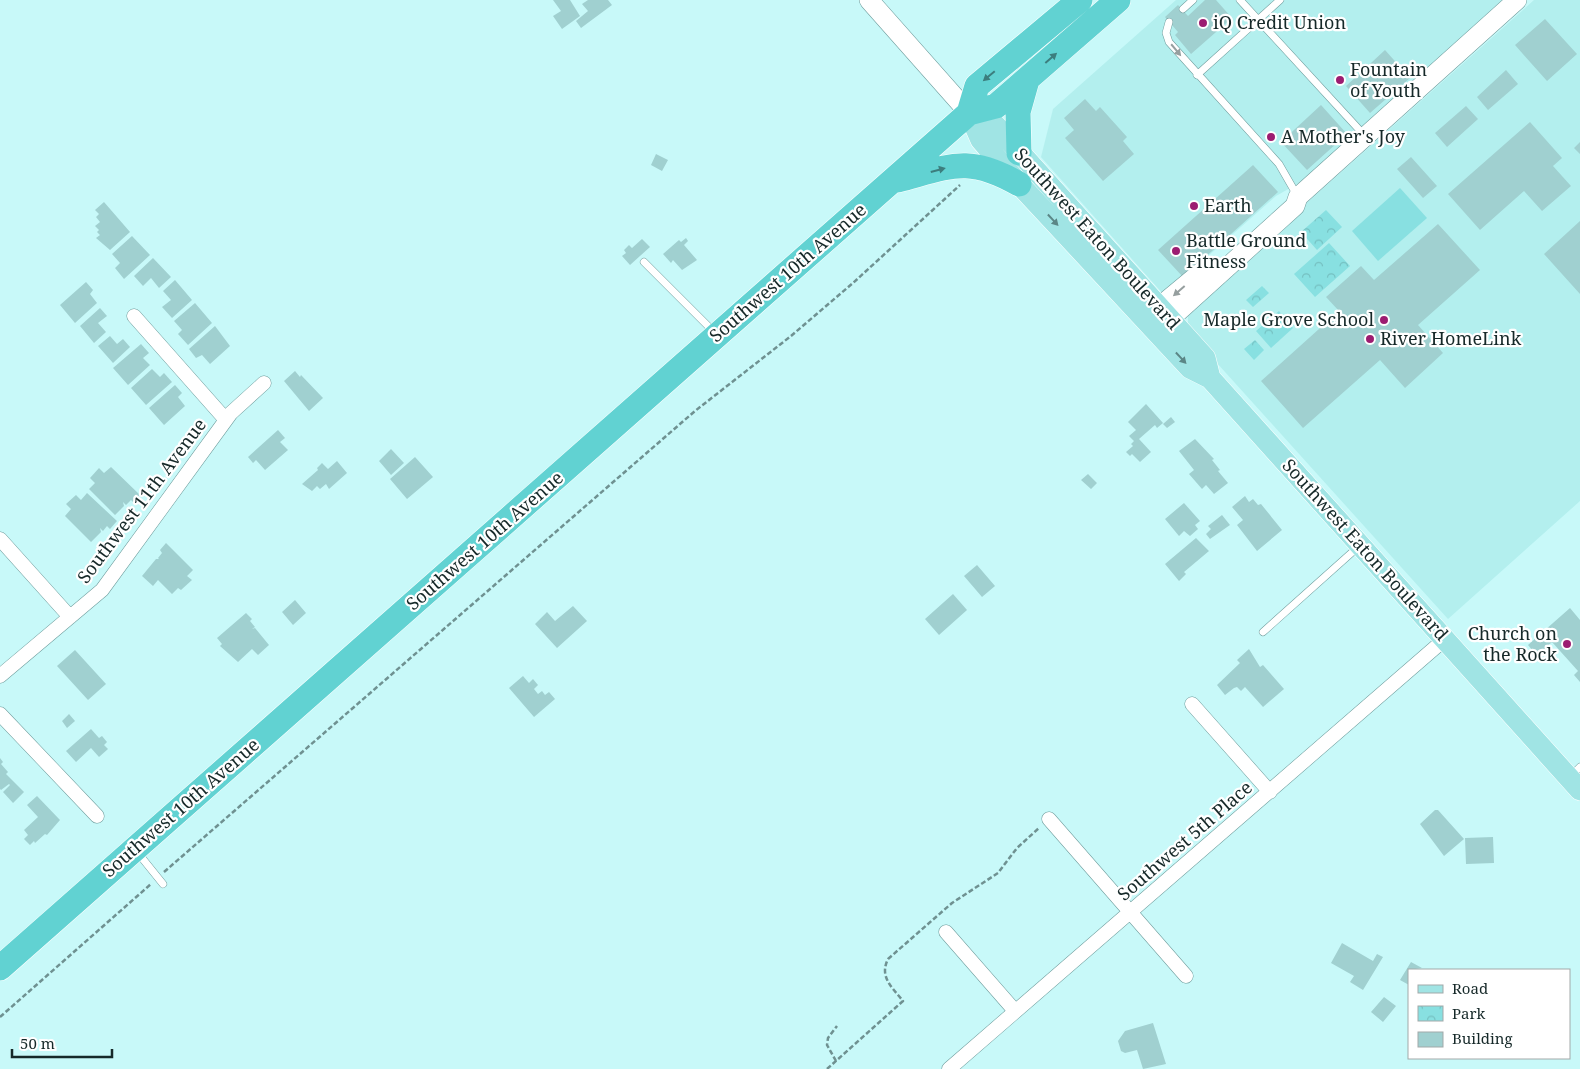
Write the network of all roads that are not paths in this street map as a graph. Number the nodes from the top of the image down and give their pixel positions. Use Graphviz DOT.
graph roads {
  1 [pos="869,0"];
  2 [pos="1080,0"];
  3 [pos="1118,0"];
  4 [pos="1193,0"];
  5 [pos="1240,0"];
  6 [pos="1280,0"];
  7 [pos="1509,3"];
  8 [pos="1183,9"];
  9 [pos="1259,20"];
  10 [pos="1169,22"];
  11 [pos="1197,75"];
  12 [pos="1027,80"];
  13 [pos="969,113"];
  14 [pos="1365,136"];
  15 [pos="1019,153"];
  16 [pos="891,182"];
  17 [pos="1019,184"];
  18 [pos="1298,197"];
  19 [pos="644,262"];
  20 [pos="1110,281"];
  21 [pos="1164,313"];
  22 [pos="134,316"];
  23 [pos="717,336"];
  24 [pos="1210,378"];
  25 [pos="264,383"];
  26 [pos="226,420"];
  27 [pos="0,539"];
  28 [pos="1360,545"];
  29 [pos="70,617"];
  30 [pos="1263,632"];
  31 [pos="1445,640"];
  32 [pos="0,676"];
  33 [pos="1192,704"];
  34 [pos="0,714"];
  35 [pos="1576,778"];
  36 [pos="1270,792"];
  37 [pos="97,816"];
  38 [pos="1049,819"];
  39 [pos="134,850"];
  40 [pos="163,884"];
  41 [pos="1131,912"];
  42 [pos="946,932"];
  43 [pos="0,968"];
  44 [pos="1186,976"];
  45 [pos="1015,1011"];
  46 [pos="948,1069"];
  1 -- 13 [label="street, Southwest Eaton Boulevard"];
  2 -- 13 [label="highway, one-way"];
  12 -- 3 [label="highway, Southwest 10th Avenue, one-way"];
  4 -- 8 [label="lane"];
  5 -- 9 [label="lane"];
  6 -- 9 [label="lane"];
  7 -- 14 [label="street"];
  9 -- 11 [label="lane"];
  9 -- 14 [label="lane"];
  10 -- 11 [label="lane, one-way"];
  11 -- 18 [label="lane"];
  12 -- 13 [label="highway, Southwest 10th Avenue"];
  12 -- 15 [label="highway"];
  13 -- 15 [label="main road, Southwest Eaton Boulevard"];
  13 -- 16 [label="highway, Southwest 10th Avenue"];
  13 -- 17 [label="main road, Southwest Eaton Boulevard"];
  14 -- 18 [label="street"];
  15 -- 21 [label="main road, Southwest Eaton Boulevard"];
  16 -- 17 [label="highway, one-way"];
  16 -- 23 [label="highway, Southwest 10th Avenue"];
  17 -- 20 [label="main road, Southwest Eaton Boulevard, one-way"];
  18 -- 21 [label="street"];
  19 -- 23 [label="lane"];
  20 -- 21 [label="main road"];
  20 -- 24 [label="main road, Southwest Eaton Boulevard, one-way"];
  21 -- 24 [label="main road, Southwest Eaton Boulevard"];
  22 -- 26 [label="street"];
  23 -- 39 [label="highway, Southwest 10th Avenue"];
  24 -- 28 [label="main road, Southwest Eaton Boulevard"];
  25 -- 26 [label="street, Southwest 11th Avenue"];
  26 -- 29 [label="street, Southwest 11th Avenue"];
  27 -- 29 [label="street"];
  28 -- 30 [label="lane"];
  28 -- 31 [label="main road, Southwest Eaton Boulevard"];
  29 -- 32 [label="street, Southwest 11th Avenue"];
  31 -- 35 [label="main road, Southwest Eaton Boulevard"];
  31 -- 36 [label="street, Southwest 5th Place"];
  33 -- 36 [label="street"];
  34 -- 37 [label="street"];
  36 -- 41 [label="street, Southwest 5th Place"];
  38 -- 41 [label="street"];
  39 -- 40 [label="lane"];
  39 -- 43 [label="highway, Southwest 10th Avenue"];
  41 -- 44 [label="street"];
  41 -- 45 [label="street, Southwest 5th Place"];
  42 -- 45 [label="street"];
  45 -- 46 [label="street, Southwest 5th Place"];
}
